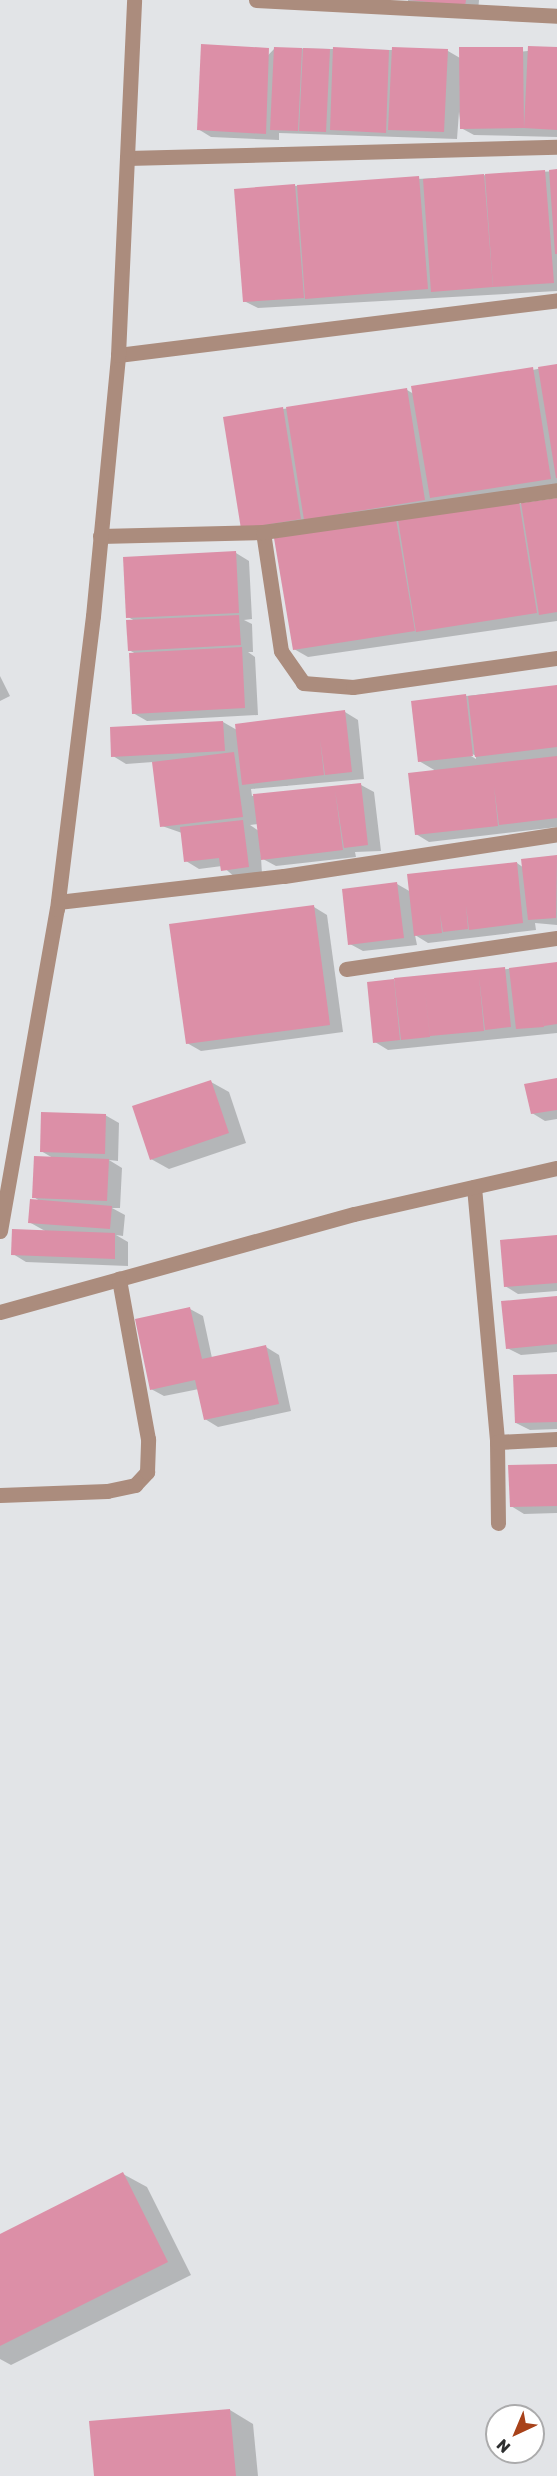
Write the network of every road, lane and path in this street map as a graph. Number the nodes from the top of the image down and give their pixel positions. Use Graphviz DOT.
graph roads {
  1 [pos="134,0"];
  2 [pos="256,0"];
  3 [pos="557,16"];
  4 [pos="557,147"];
  5 [pos="127,158"];
  6 [pos="557,300"];
  7 [pos="118,355"];
  8 [pos="557,490"];
  9 [pos="263,532"];
  10 [pos="100,536"];
  11 [pos="557,658"];
  12 [pos="557,834"];
  13 [pos="58,902"];
  14 [pos="557,938"];
  15 [pos="346,969"];
  16 [pos="557,1168"];
  17 [pos="474,1187"];
  18 [pos="0,1231"];
  19 [pos="119,1279"];
  20 [pos="0,1312"];
  21 [pos="557,1439"];
  22 [pos="496,1442"];
  23 [pos="0,1495"];
  24 [pos="498,1523"];
  1 -- 5 [label="street"];
  2 -- 3 [label="street"];
  4 -- 5 [label="street"];
  5 -- 7 [label="street"];
  6 -- 7 [label="street"];
  7 -- 10 [label="street"];
  8 -- 9 [label="street"];
  9 -- 10 [label="street"];
  9 -- 11 [label="street"];
  10 -- 13 [label="street"];
  12 -- 13 [label="street"];
  13 -- 18 [label="street"];
  14 -- 15 [label="street"];
  16 -- 17 [label="street"];
  17 -- 19 [label="street"];
  17 -- 22 [label="street"];
  19 -- 20 [label="street"];
  19 -- 23 [label="street"];
  21 -- 22 [label="street"];
  22 -- 24 [label="street"];
}
